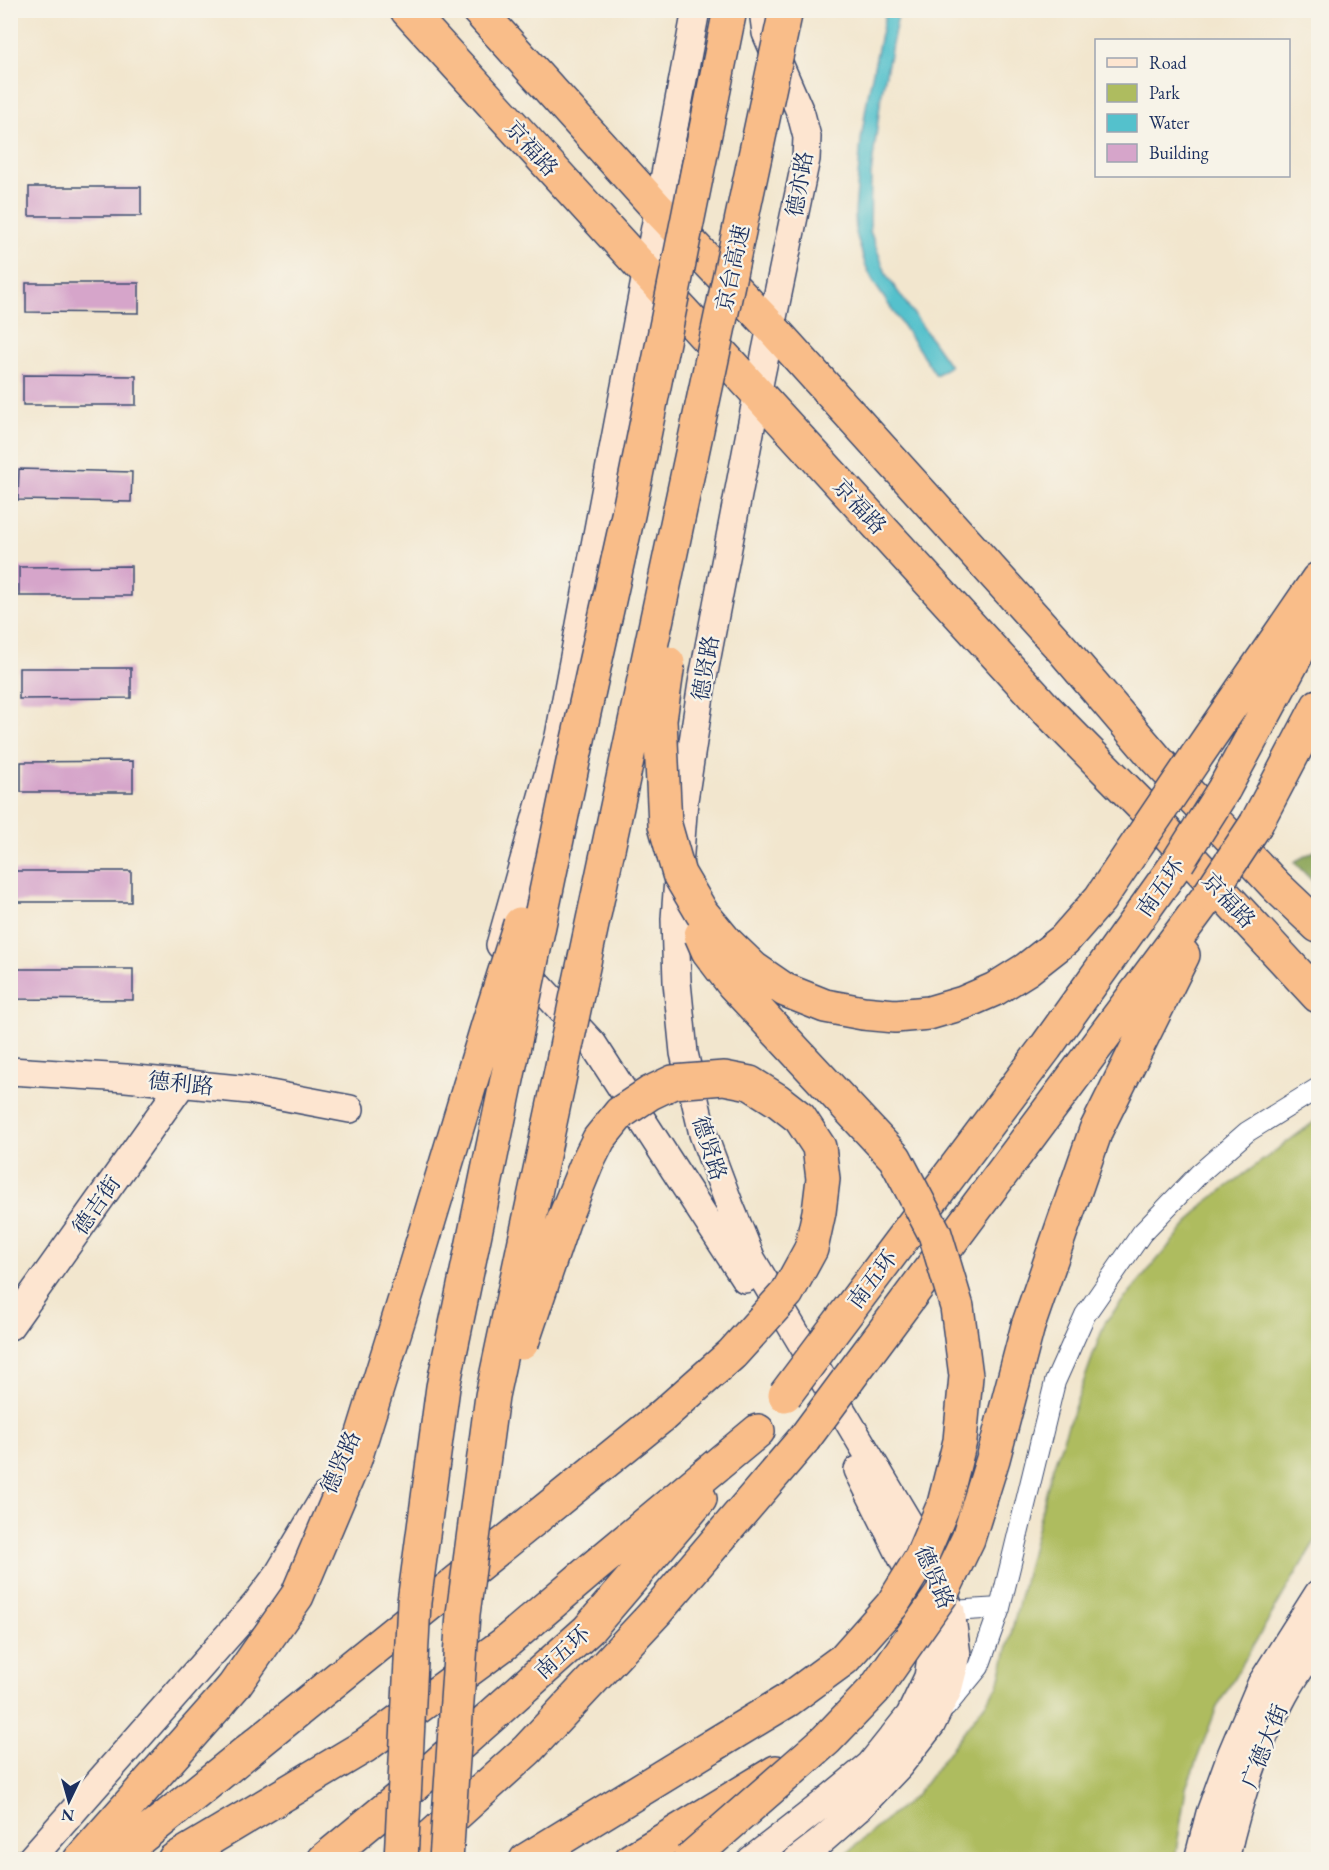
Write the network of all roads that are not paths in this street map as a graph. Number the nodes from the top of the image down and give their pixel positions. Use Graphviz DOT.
graph roads {
  1 [pos="407,10"];
  2 [pos="478,10"];
  3 [pos="696,10"];
  4 [pos="730,10"];
  5 [pos="763,10"];
  6 [pos="786,10"];
  7 [pos="658,209"];
  8 [pos="646,273"];
  9 [pos="771,327"];
  10 [pos="758,394"];
  11 [pos="704,400"];
  12 [pos="1318,579"];
  13 [pos="1318,615"];
  14 [pos="1318,706"];
  15 [pos="573,762"];
  16 [pos="679,874"];
  17 [pos="1209,895"];
  18 [pos="1318,926"];
  19 [pos="501,944"];
  20 [pos="1318,996"];
  21 [pos="10,1071"];
  22 [pos="182,1083"];
  23 [pos="1318,1088"];
  24 [pos="350,1109"];
  25 [pos="10,1326"];
  26 [pos="758,1431"];
  27 [pos="1318,1594"];
  28 [pos="1000,1608"];
  29 [pos="951,1611"];
  30 [pos="463,1614"];
  31 [pos="1318,1641"];
  32 [pos="931,1725"];
  33 [pos="819,1747"];
  34 [pos="180,1855"];
  35 [pos="30,1860"];
  36 [pos="80,1860"];
  37 [pos="112,1860"];
  38 [pos="324,1860"];
  39 [pos="402,1860"];
  40 [pos="446,1860"];
  41 [pos="525,1860"];
  42 [pos="632,1860"];
  43 [pos="689,1860"];
  44 [pos="751,1860"];
  45 [pos="797,1860"];
  46 [pos="1198,1860"];
  47 [pos="1225,1860"];
  1 -- 8 [label="highway, 京福路"];
  2 -- 7 [label="highway, 京福路"];
  3 -- 7 [label="street"];
  4 -- 15 [label="highway, bridge"];
  5 -- 9 [label="street, 德亦路"];
  6 -- 11 [label="highway, 京台高速, bridge"];
  7 -- 8 [label="street, 德贤路"];
  7 -- 9 [label="highway, 京福路"];
  8 -- 10 [label="highway, 京福路"];
  8 -- 19 [label="street, 德贤路"];
  9 -- 10 [label="street, 德贤路"];
  9 -- 18 [label="highway, 京福路"];
  10 -- 20 [label="highway, 京福路"];
  10 -- 29 [label="street, 德贤路"];
  11 -- 16 [label="highway, bridge"];
  11 -- 30 [label="highway, 京台高速, bridge"];
  12 -- 16 [label="highway, bridge"];
  13 -- 26 [label="highway, 南五环, bridge"];
  14 -- 17 [label="highway, 南五环, bridge"];
  15 -- 36 [label="highway, bridge"];
  15 -- 39 [label="highway, bridge"];
  16 -- 41 [label="highway, bridge"];
  17 -- 33 [label="highway, bridge"];
  17 -- 39 [label="highway, 南五环, bridge"];
  19 -- 35 [label="street, 德贤路"];
  19 -- 44 [label="street, 德贤路"];
  21 -- 22 [label="street, 德利路"];
  22 -- 24 [label="street, 德利路"];
  22 -- 25 [label="street, 德吉街"];
  23 -- 28 [label="street"];
  26 -- 34 [label="highway"];
  26 -- 38 [label="highway, 南五环"];
  27 -- 46 [label="street"];
  28 -- 29 [label="street"];
  28 -- 32 [label="street"];
  29 -- 32 [label="street, 德贤路"];
  30 -- 37 [label="highway, bridge"];
  30 -- 40 [label="highway, bridge"];
  31 -- 47 [label="street, 广德大街"];
  32 -- 45 [label="street, 德贤路"];
  33 -- 42 [label="highway, bridge"];
  33 -- 43 [label="highway, bridge"];
}
